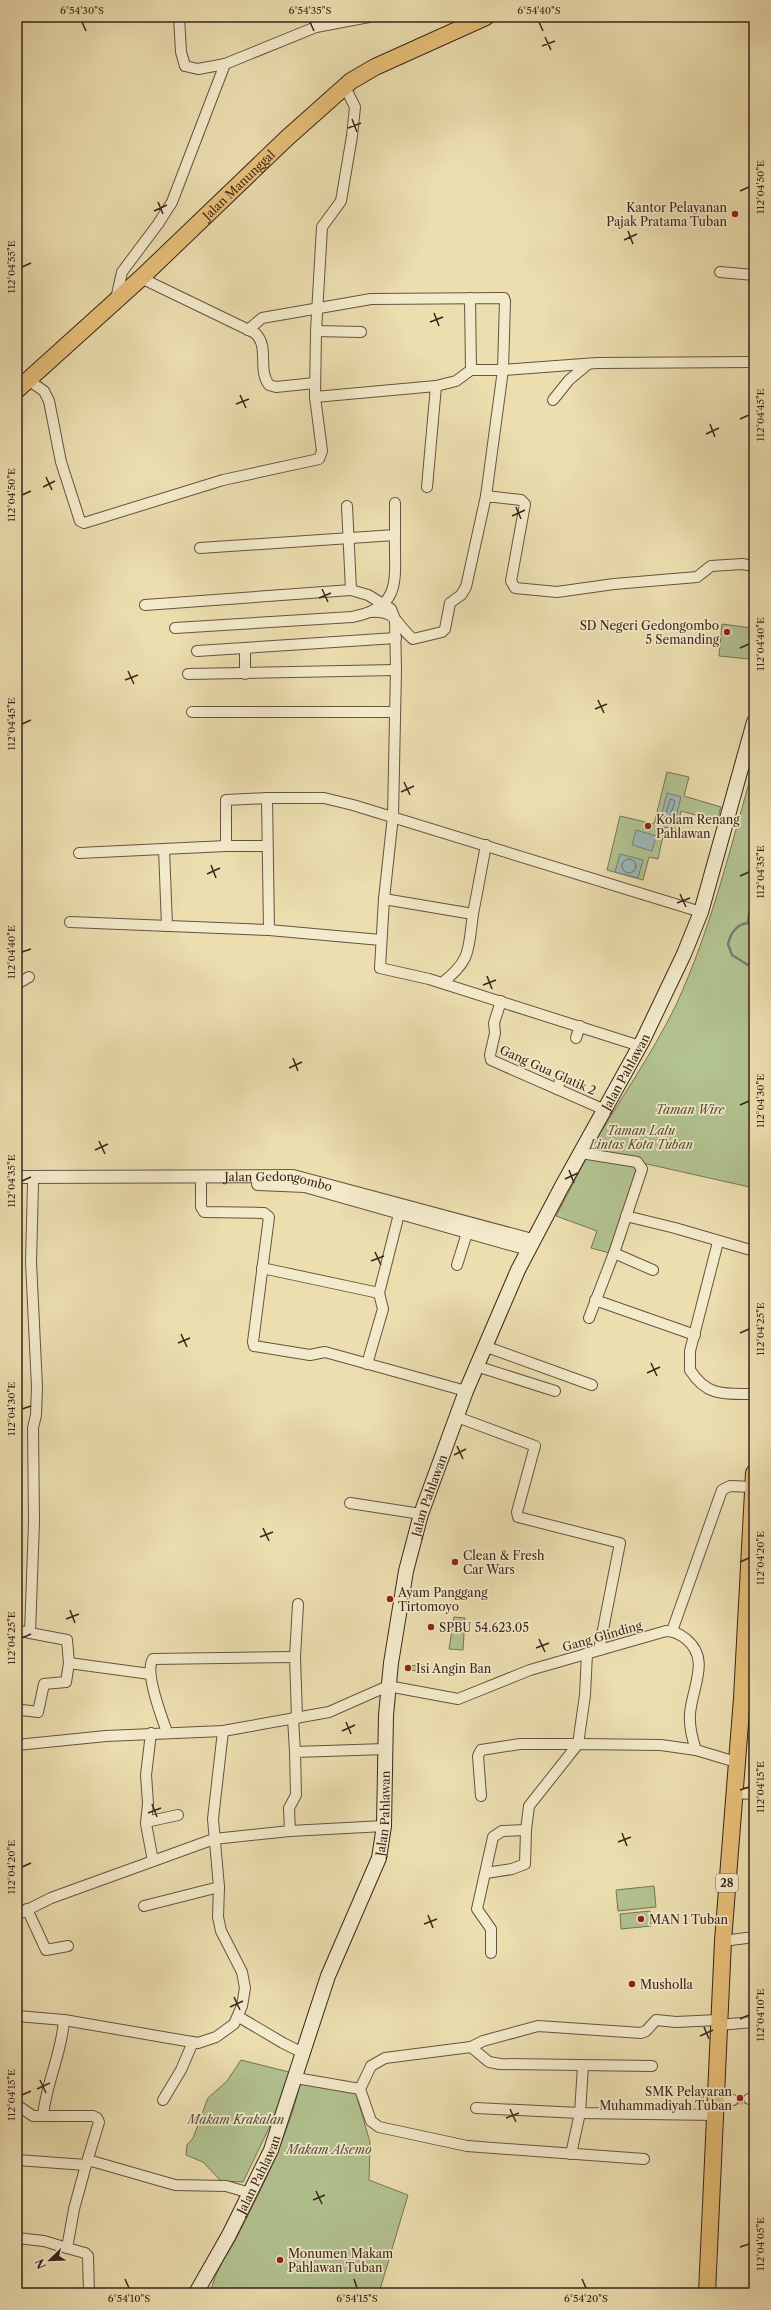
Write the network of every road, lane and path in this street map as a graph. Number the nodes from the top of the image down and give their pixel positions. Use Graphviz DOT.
graph roads {
  1 [pos="179,17"];
  2 [pos="369,17"];
  3 [pos="486,17"];
  4 [pos="317,22"];
  5 [pos="225,64"];
  6 [pos="345,87"];
  7 [pos="720,272"];
  8 [pos="754,275"];
  9 [pos="141,278"];
  10 [pos="470,298"];
  11 [pos="116,301"];
  12 [pos="318,307"];
  13 [pos="248,330"];
  14 [pos="316,331"];
  15 [pos="362,332"];
  16 [pos="754,362"];
  17 [pos="587,365"];
  18 [pos="471,370"];
  19 [pos="502,370"];
  20 [pos="314,383"];
  21 [pos="23,385"];
  22 [pos="436,386"];
  23 [pos="315,397"];
  24 [pos="553,400"];
  25 [pos="427,487"];
  26 [pos="486,496"];
  27 [pos="395,503"];
  28 [pos="347,506"];
  29 [pos="395,535"];
  30 [pos="348,537"];
  31 [pos="200,548"];
  32 [pos="754,566"];
  33 [pos="351,590"];
  34 [pos="384,604"];
  35 [pos="145,605"];
  36 [pos="370,612"];
  37 [pos="395,619"];
  38 [pos="175,628"];
  39 [pos="396,638"];
  40 [pos="245,649"];
  41 [pos="197,651"];
  42 [pos="396,670"];
  43 [pos="188,674"];
  44 [pos="245,674"];
  45 [pos="192,712"];
  46 [pos="394,712"];
  47 [pos="754,722"];
  48 [pos="267,798"];
  49 [pos="393,816"];
  50 [pos="486,845"];
  51 [pos="226,846"];
  52 [pos="267,846"];
  53 [pos="164,849"];
  54 [pos="79,853"];
  55 [pos="384,899"];
  56 [pos="701,912"];
  57 [pos="473,914"];
  58 [pos="70,922"];
  59 [pos="167,926"];
  60 [pos="269,930"];
  61 [pos="381,940"];
  62 [pos="29,977"];
  63 [pos="442,983"];
  64 [pos="17,984"];
  65 [pos="501,1001"];
  66 [pos="580,1026"];
  67 [pos="576,1038"];
  68 [pos="640,1046"];
  69 [pos="561,1078"];
  70 [pos="557,1089"];
  71 [pos="605,1110"];
  72 [pos="581,1153"];
  73 [pos="17,1177"];
  74 [pos="247,1180"];
  75 [pos="17,1184"];
  76 [pos="33,1184"];
  77 [pos="201,1184"];
  78 [pos="399,1214"];
  79 [pos="626,1216"];
  80 [pos="467,1232"];
  81 [pos="718,1242"];
  82 [pos="530,1244"];
  83 [pos="754,1251"];
  84 [pos="614,1253"];
  85 [pos="457,1266"];
  86 [pos="262,1268"];
  87 [pos="653,1270"];
  88 [pos="379,1293"];
  89 [pos="595,1300"];
  90 [pos="589,1318"];
  91 [pos="695,1335"];
  92 [pos="484,1346"];
  93 [pos="367,1364"];
  94 [pos="476,1366"];
  95 [pos="592,1385"];
  96 [pos="466,1391"];
  97 [pos="556,1391"];
  98 [pos="754,1394"];
  99 [pos="457,1417"];
  100 [pos="754,1480"];
  101 [pos="350,1503"];
  102 [pos="421,1514"];
  103 [pos="298,1604"];
  104 [pos="17,1630"];
  105 [pos="672,1631"];
  106 [pos="30,1633"];
  107 [pos="599,1650"];
  108 [pos="587,1653"];
  109 [pos="295,1657"];
  110 [pos="69,1663"];
  111 [pos="150,1674"];
  112 [pos="388,1686"];
  113 [pos="748,1699"];
  114 [pos="17,1712"];
  115 [pos="295,1718"];
  116 [pos="167,1732"];
  117 [pos="223,1732"];
  118 [pos="151,1733"];
  119 [pos="578,1744"];
  120 [pos="17,1745"];
  121 [pos="385,1749"];
  122 [pos="696,1750"];
  123 [pos="295,1752"];
  124 [pos="736,1762"];
  125 [pos="734,1793"];
  126 [pos="754,1794"];
  127 [pos="481,1796"];
  128 [pos="178,1815"];
  129 [pos="146,1822"];
  130 [pos="384,1826"];
  131 [pos="526,1830"];
  132 [pos="290,1831"];
  133 [pos="214,1839"];
  134 [pos="153,1861"];
  135 [pos="486,1873"];
  136 [pos="219,1887"];
  137 [pos="144,1906"];
  138 [pos="27,1909"];
  139 [pos="17,1915"];
  140 [pos="754,1937"];
  141 [pos="723,1940"];
  142 [pos="68,1946"];
  143 [pos="491,1953"];
  144 [pos="17,2016"];
  145 [pos="239,2017"];
  146 [pos="64,2020"];
  147 [pos="754,2022"];
  148 [pos="718,2023"];
  149 [pos="193,2042"];
  150 [pos="471,2047"];
  151 [pos="303,2053"];
  152 [pos="583,2066"];
  153 [pos="652,2066"];
  154 [pos="296,2078"];
  155 [pos="360,2089"];
  156 [pos="163,2100"];
  157 [pos="733,2100"];
  158 [pos="17,2105"];
  159 [pos="476,2108"];
  160 [pos="715,2108"];
  161 [pos="580,2114"];
  162 [pos="43,2116"];
  163 [pos="571,2154"];
  164 [pos="644,2159"];
  165 [pos="17,2160"];
  166 [pos="87,2162"];
  167 [pos="250,2192"];
  168 [pos="17,2238"];
  169 [pos="67,2248"];
  170 [pos="200,2290"];
  171 [pos="89,2293"];
  172 [pos="707,2293"];
  1 -- 5 [label="street"];
  2 -- 4 [label="street"];
  3 -- 6 [label="highway, Jalan Manunggal"];
  4 -- 5 [label="street"];
  5 -- 11 [label="street"];
  6 -- 9 [label="highway, Jalan Manunggal"];
  6 -- 12 [label="street"];
  7 -- 8 [label="street"];
  9 -- 11 [label="highway, Jalan Manunggal"];
  9 -- 13 [label="street"];
  10 -- 12 [label="street"];
  10 -- 18 [label="street"];
  10 -- 19 [label="street"];
  11 -- 21 [label="highway, Jalan Manunggal"];
  12 -- 13 [label="street"];
  12 -- 14 [label="street"];
  13 -- 20 [label="street"];
  14 -- 15 [label="street"];
  14 -- 20 [label="street"];
  16 -- 17 [label="street"];
  17 -- 19 [label="street"];
  17 -- 24 [label="street"];
  18 -- 19 [label="street"];
  18 -- 22 [label="street"];
  19 -- 26 [label="street"];
  20 -- 23 [label="street"];
  21 -- 23 [label="street"];
  22 -- 23 [label="street"];
  22 -- 25 [label="street"];
  26 -- 32 [label="street"];
  26 -- 37 [label="street"];
  27 -- 29 [label="street"];
  28 -- 30 [label="street"];
  29 -- 30 [label="street"];
  29 -- 34 [label="street"];
  30 -- 31 [label="street"];
  30 -- 33 [label="street"];
  33 -- 34 [label="street"];
  33 -- 35 [label="street"];
  34 -- 36 [label="street"];
  34 -- 37 [label="street"];
  36 -- 37 [label="street"];
  36 -- 38 [label="street"];
  37 -- 39 [label="street"];
  39 -- 40 [label="street"];
  39 -- 42 [label="street"];
  40 -- 41 [label="street"];
  40 -- 44 [label="street"];
  42 -- 44 [label="street"];
  42 -- 46 [label="street"];
  43 -- 44 [label="street"];
  45 -- 46 [label="street"];
  46 -- 49 [label="street"];
  47 -- 56 [label="main road, Jalan Pahlawan"];
  48 -- 49 [label="street"];
  48 -- 51 [label="street"];
  48 -- 52 [label="street"];
  49 -- 50 [label="street"];
  49 -- 55 [label="street"];
  50 -- 56 [label="street"];
  50 -- 57 [label="street"];
  51 -- 52 [label="street"];
  51 -- 53 [label="street"];
  52 -- 60 [label="street"];
  53 -- 54 [label="street"];
  53 -- 59 [label="street"];
  55 -- 57 [label="street"];
  55 -- 61 [label="street"];
  56 -- 68 [label="main road, Jalan Pahlawan"];
  57 -- 63 [label="street"];
  58 -- 59 [label="street"];
  59 -- 60 [label="street"];
  60 -- 61 [label="street"];
  61 -- 63 [label="street"];
  62 -- 64 [label="street"];
  63 -- 65 [label="street"];
  65 -- 66 [label="street"];
  65 -- 70 [label="street, Gang Gua Glatik 2"];
  66 -- 67 [label="street"];
  66 -- 68 [label="street"];
  68 -- 71 [label="main road, Jalan Pahlawan"];
  69 -- 70 [label="street"];
  70 -- 71 [label="street, Gang Gua Glatik 2"];
  71 -- 72 [label="main road, Jalan Pahlawan"];
  72 -- 79 [label="street"];
  72 -- 82 [label="main road, Jalan Pahlawan"];
  73 -- 74 [label="street, Jalan Gedongombo"];
  74 -- 77 [label="street, Jalan Gedongombo"];
  74 -- 78 [label="street, Jalan Gedongombo"];
  74 -- 82 [label="street, Jalan Gedongombo"];
  75 -- 76 [label="street, Jalan Gedongombo"];
  76 -- 77 [label="street, Jalan Gedongombo"];
  76 -- 106 [label="street"];
  77 -- 86 [label="street"];
  78 -- 80 [label="street, Jalan Gedongombo"];
  78 -- 88 [label="street"];
  79 -- 81 [label="street"];
  79 -- 84 [label="street"];
  80 -- 82 [label="street, Jalan Gedongombo"];
  80 -- 85 [label="street"];
  81 -- 83 [label="street"];
  81 -- 91 [label="street"];
  82 -- 92 [label="main road, Jalan Pahlawan"];
  84 -- 87 [label="street"];
  84 -- 89 [label="street"];
  86 -- 88 [label="street"];
  86 -- 93 [label="street"];
  88 -- 93 [label="street"];
  89 -- 90 [label="street"];
  89 -- 91 [label="street"];
  91 -- 98 [label="street"];
  92 -- 94 [label="main road, Jalan Pahlawan"];
  92 -- 95 [label="street"];
  93 -- 96 [label="street"];
  94 -- 96 [label="main road, Jalan Pahlawan"];
  94 -- 97 [label="street"];
  96 -- 99 [label="main road, Jalan Pahlawan"];
  99 -- 102 [label="main road, Jalan Pahlawan"];
  99 -- 107 [label="street"];
  100 -- 105 [label="street"];
  100 -- 113 [label="highway, 28"];
  101 -- 102 [label="street"];
  102 -- 112 [label="main road, Jalan Pahlawan"];
  103 -- 109 [label="street"];
  104 -- 106 [label="street"];
  105 -- 107 [label="street, Gang Glinding"];
  105 -- 122 [label="street"];
  106 -- 110 [label="street"];
  107 -- 108 [label="street, Gang Glinding"];
  108 -- 112 [label="street, Gang Glinding"];
  108 -- 119 [label="street"];
  109 -- 111 [label="street"];
  109 -- 115 [label="street"];
  110 -- 111 [label="street"];
  110 -- 114 [label="street"];
  111 -- 116 [label="street"];
  112 -- 115 [label="street"];
  112 -- 121 [label="main road, Jalan Pahlawan"];
  113 -- 124 [label="highway, 28"];
  115 -- 117 [label="street"];
  115 -- 123 [label="street"];
  116 -- 117 [label="street"];
  116 -- 118 [label="street"];
  117 -- 133 [label="street"];
  118 -- 120 [label="street"];
  118 -- 129 [label="street"];
  119 -- 122 [label="street"];
  119 -- 127 [label="street"];
  119 -- 131 [label="street"];
  121 -- 123 [label="street"];
  121 -- 130 [label="main road, Jalan Pahlawan"];
  122 -- 124 [label="street"];
  123 -- 132 [label="street"];
  124 -- 125 [label="highway, 28"];
  125 -- 126 [label="street"];
  125 -- 141 [label="highway, 28"];
  128 -- 129 [label="street"];
  129 -- 134 [label="street"];
  130 -- 132 [label="street"];
  130 -- 151 [label="main road, Jalan Pahlawan"];
  131 -- 135 [label="street"];
  131 -- 135 [label="street"];
  132 -- 133 [label="street"];
  133 -- 134 [label="street"];
  133 -- 136 [label="street"];
  134 -- 138 [label="street"];
  135 -- 143 [label="street"];
  136 -- 137 [label="street"];
  136 -- 145 [label="street"];
  138 -- 139 [label="street"];
  138 -- 142 [label="street"];
  140 -- 141 [label="street"];
  141 -- 148 [label="highway, 28"];
  144 -- 146 [label="street"];
  145 -- 149 [label="street"];
  145 -- 151 [label="street"];
  146 -- 149 [label="street"];
  146 -- 162 [label="street"];
  147 -- 148 [label="street"];
  148 -- 150 [label="street"];
  148 -- 160 [label="highway, 28"];
  149 -- 156 [label="street"];
  150 -- 152 [label="street"];
  150 -- 155 [label="street"];
  151 -- 154 [label="main road, Jalan Pahlawan"];
  152 -- 153 [label="street"];
  152 -- 161 [label="street"];
  154 -- 155 [label="street"];
  154 -- 167 [label="main road, Jalan Pahlawan"];
  155 -- 163 [label="street"];
  157 -- 160 [label="street"];
  158 -- 162 [label="street"];
  159 -- 161 [label="street"];
  160 -- 161 [label="street"];
  160 -- 172 [label="highway, 28"];
  161 -- 163 [label="street"];
  162 -- 166 [label="street"];
  163 -- 164 [label="street"];
  165 -- 166 [label="street"];
  166 -- 167 [label="street"];
  166 -- 169 [label="street"];
  167 -- 170 [label="main road, Jalan Pahlawan"];
  168 -- 169 [label="street"];
  169 -- 171 [label="street"];
}
